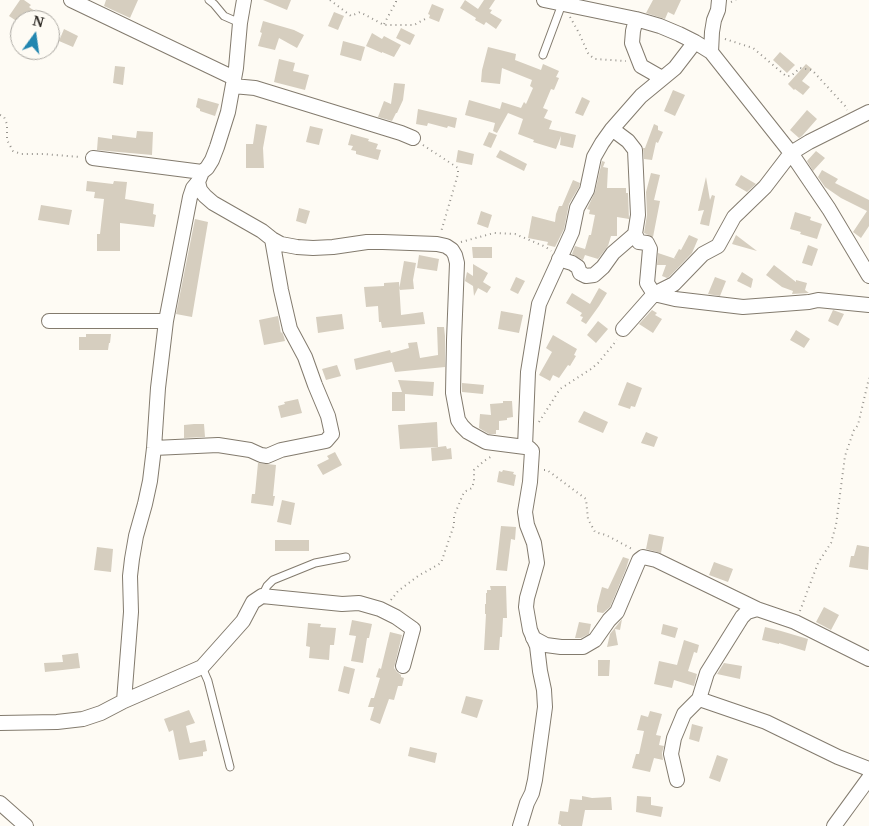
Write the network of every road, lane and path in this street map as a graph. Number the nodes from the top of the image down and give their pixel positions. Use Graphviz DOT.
graph roads {
  1 [pos="71,0"];
  2 [pos="209,0"];
  3 [pos="244,0"];
  4 [pos="330,0"];
  5 [pos="396,0"];
  6 [pos="544,0"];
  7 [pos="719,0"];
  8 [pos="562,4"];
  9 [pos="426,19"];
  10 [pos="636,19"];
  11 [pos="240,22"];
  12 [pos="384,25"];
  13 [pos="712,32"];
  14 [pos="695,42"];
  15 [pos="711,52"];
  16 [pos="543,55"];
  17 [pos="630,62"];
  18 [pos="662,78"];
  19 [pos="234,82"];
  20 [pos="869,112"];
  21 [pos="0,115"];
  22 [pos="850,122"];
  23 [pos="612,129"];
  24 [pos="413,138"];
  25 [pos="791,153"];
  26 [pos="93,158"];
  27 [pos="200,177"];
  28 [pos="635,234"];
  29 [pos="272,239"];
  30 [pos="442,245"];
  31 [pos="559,259"];
  32 [pos="869,276"];
  33 [pos="654,294"];
  34 [pos="869,306"];
  35 [pos="49,321"];
  36 [pos="166,321"];
  37 [pos="623,329"];
  38 [pos="869,378"];
  39 [pos="535,428"];
  40 [pos="506,445"];
  41 [pos="525,447"];
  42 [pos="154,448"];
  43 [pos="531,470"];
  44 [pos="346,557"];
  45 [pos="642,557"];
  46 [pos="262,596"];
  47 [pos="380,608"];
  48 [pos="757,609"];
  49 [pos="795,622"];
  50 [pos="533,638"];
  51 [pos="869,659"];
  52 [pos="202,666"];
  53 [pos="403,666"];
  54 [pos="699,699"];
  55 [pos="124,701"];
  56 [pos="0,723"];
  57 [pos="230,767"];
  58 [pos="869,770"];
  59 [pos="869,778"];
  60 [pos="677,780"];
  61 [pos="0,802"];
  62 [pos="26,826"];
  63 [pos="520,826"];
  64 [pos="834,826"];
  1 -- 19 [label="street"];
  2 -- 11 [label="lane"];
  3 -- 11 [label="street"];
  4 -- 12 [label="path"];
  5 -- 12 [label="path"];
  6 -- 8 [label="street"];
  7 -- 13 [label="street"];
  8 -- 10 [label="street"];
  8 -- 16 [label="lane"];
  8 -- 17 [label="path"];
  9 -- 12 [label="path"];
  10 -- 14 [label="street"];
  10 -- 18 [label="street"];
  11 -- 19 [label="street"];
  13 -- 15 [label="street"];
  13 -- 22 [label="path"];
  14 -- 15 [label="street"];
  14 -- 18 [label="street"];
  15 -- 25 [label="street"];
  18 -- 23 [label="street"];
  19 -- 24 [label="street"];
  19 -- 27 [label="street"];
  20 -- 22 [label="street"];
  21 -- 26 [label="path"];
  22 -- 25 [label="street"];
  23 -- 28 [label="street"];
  23 -- 31 [label="street"];
  24 -- 30 [label="path"];
  25 -- 32 [label="street"];
  25 -- 33 [label="street"];
  26 -- 27 [label="street"];
  27 -- 29 [label="street"];
  27 -- 36 [label="street"];
  28 -- 31 [label="street"];
  28 -- 33 [label="street"];
  29 -- 30 [label="street"];
  29 -- 42 [label="street"];
  30 -- 31 [label="path"];
  30 -- 40 [label="street"];
  31 -- 41 [label="street"];
  33 -- 34 [label="street"];
  33 -- 37 [label="street"];
  35 -- 36 [label="street"];
  36 -- 42 [label="street"];
  37 -- 39 [label="path"];
  38 -- 49 [label="path"];
  40 -- 41 [label="street"];
  40 -- 47 [label="path"];
  41 -- 43 [label="street"];
  42 -- 55 [label="street"];
  43 -- 45 [label="path"];
  43 -- 50 [label="street"];
  44 -- 46 [label="lane"];
  45 -- 48 [label="street"];
  45 -- 50 [label="street"];
  46 -- 47 [label="street"];
  46 -- 52 [label="street"];
  47 -- 53 [label="street"];
  48 -- 49 [label="street"];
  48 -- 54 [label="street"];
  49 -- 51 [label="street"];
  50 -- 63 [label="street"];
  52 -- 55 [label="street"];
  52 -- 57 [label="lane"];
  54 -- 58 [label="street"];
  54 -- 60 [label="street"];
  55 -- 56 [label="street"];
  59 -- 64 [label="street"];
  61 -- 62 [label="street"];
}
